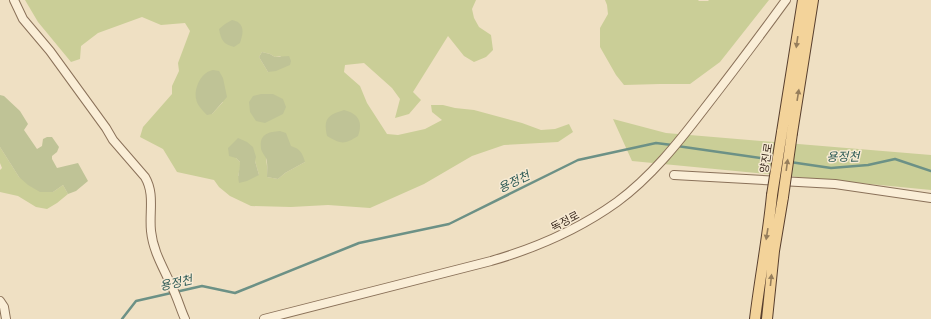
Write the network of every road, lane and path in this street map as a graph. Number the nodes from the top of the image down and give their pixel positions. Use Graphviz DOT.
graph roads {
  1 [pos="14,0"];
  2 [pos="786,0"];
  3 [pos="813,0"];
  4 [pos="803,1"];
  5 [pos="787,133"];
  6 [pos="674,175"];
  7 [pos="778,196"];
  8 [pos="931,198"];
  9 [pos="0,301"];
  10 [pos="6,316"];
  11 [pos="185,319"];
  12 [pos="264,319"];
  13 [pos="755,319"];
  14 [pos="767,319"];
  1 -- 11 [label="street"];
  2 -- 12 [label="street, 독정로"];
  5 -- 3 [label="main road, 양진로, one-way"];
  4 -- 5 [label="main road, 양진로, one-way"];
  5 -- 7 [label="main road, 양진로, bridge"];
  6 -- 8 [label="street"];
  7 -- 13 [label="main road, 양진로, one-way"];
  14 -- 7 [label="main road, 양진로, one-way"];
  9 -- 10 [label="street"];
}
